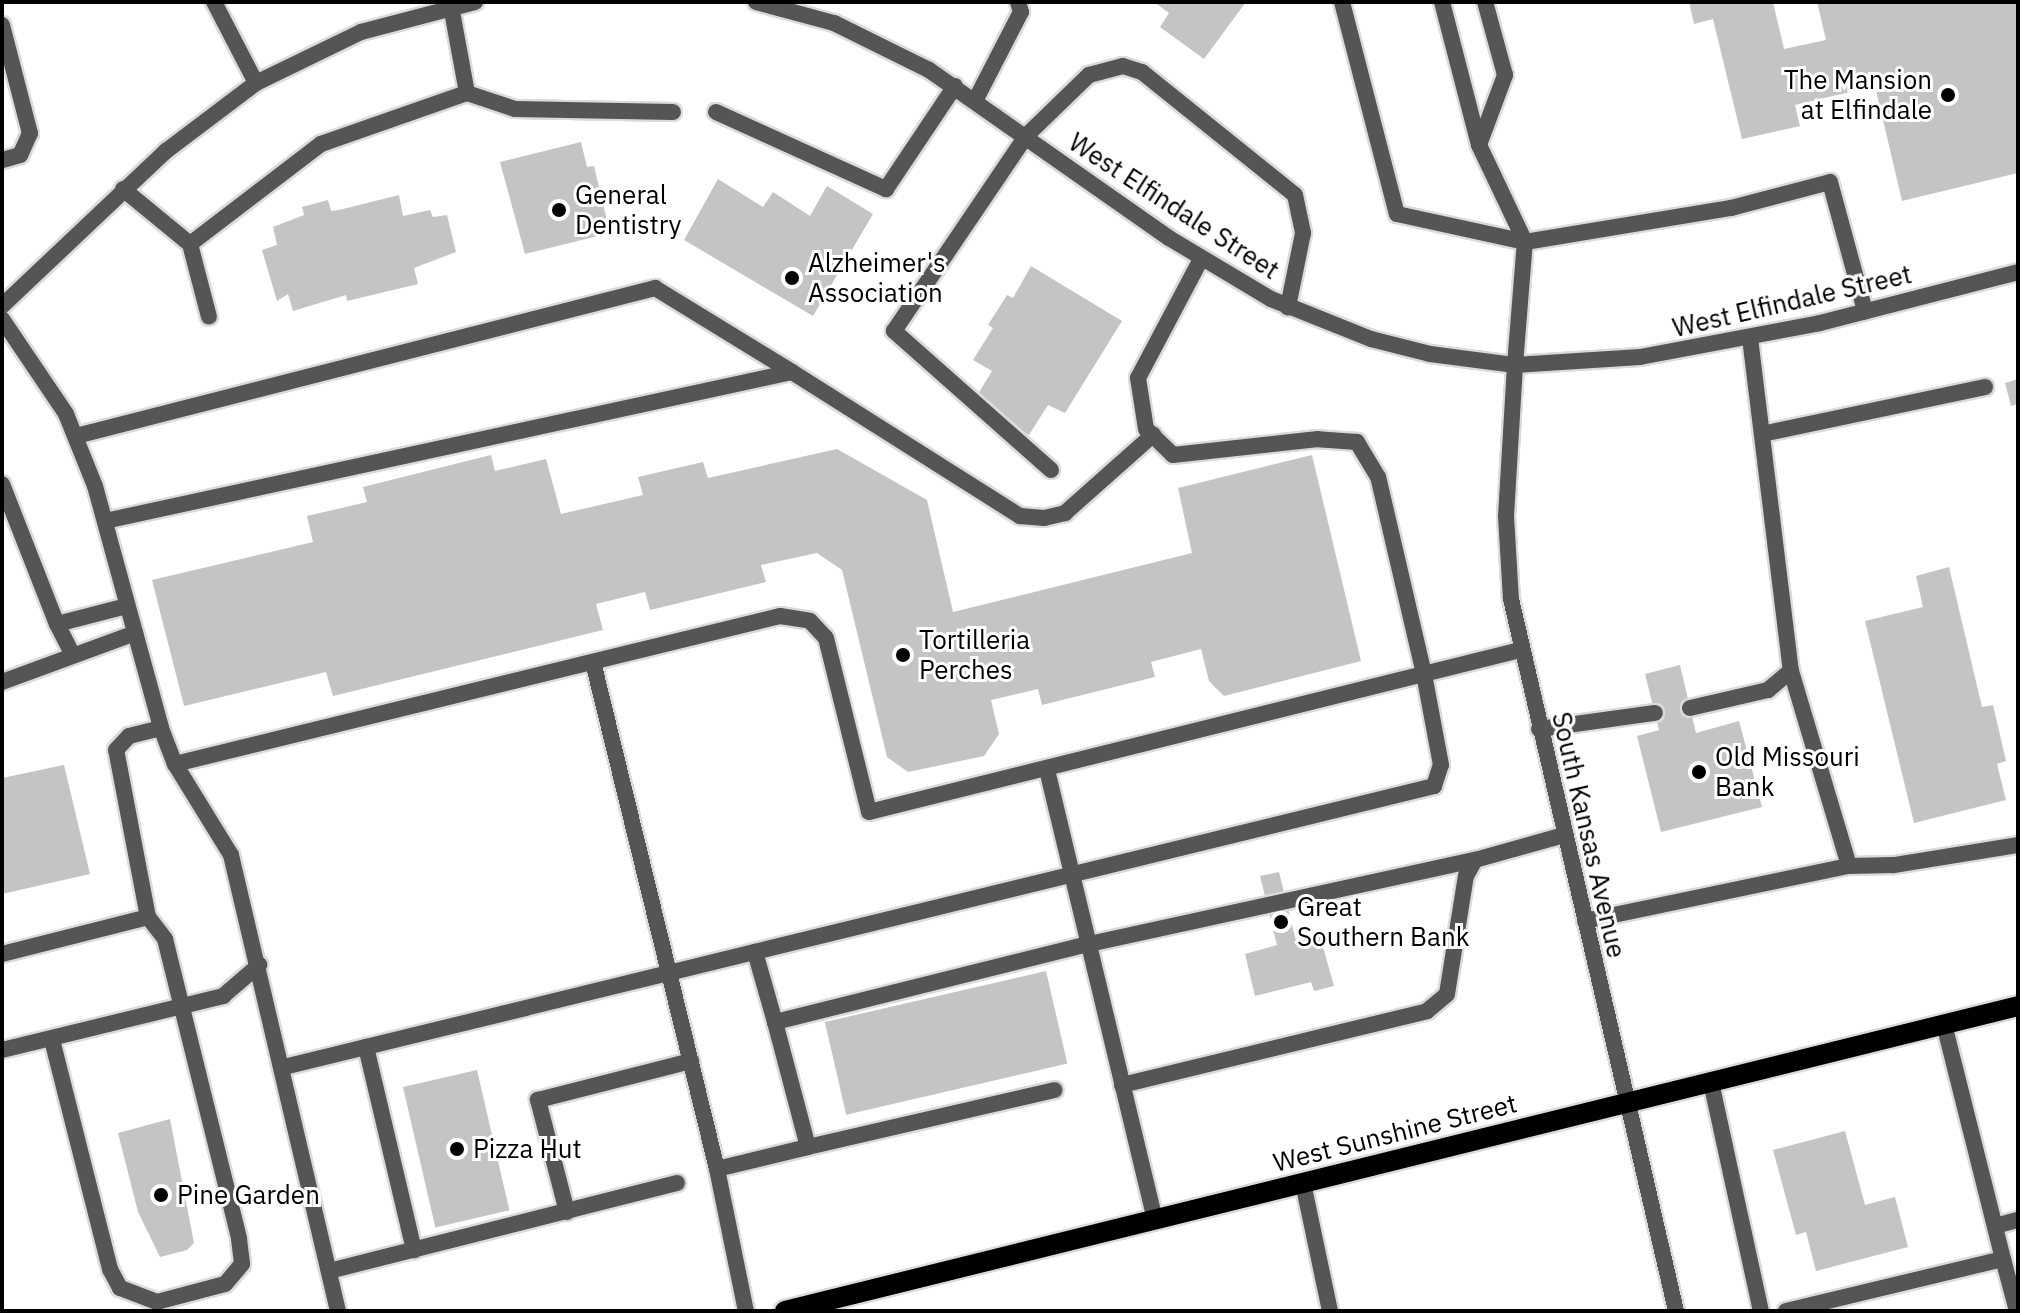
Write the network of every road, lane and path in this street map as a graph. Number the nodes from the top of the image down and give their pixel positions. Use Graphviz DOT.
graph roads {
  1 [pos="214,2"];
  2 [pos="475,2"];
  3 [pos="756,2"];
  4 [pos="1018,2"];
  5 [pos="1342,2"];
  6 [pos="1442,2"];
  7 [pos="1485,2"];
  8 [pos="451,6"];
  9 [pos="788,6"];
  10 [pos="2,25"];
  11 [pos="6,54"];
  12 [pos="256,83"];
  13 [pos="955,86"];
  14 [pos="467,93"];
  15 [pos="976,99"];
  16 [pos="673,112"];
  17 [pos="716,112"];
  18 [pos="1026,136"];
  19 [pos="1479,145"];
  20 [pos="2,160"];
  21 [pos="123,189"];
  22 [pos="1525,242"];
  23 [pos="190,244"];
  24 [pos="1201,259"];
  25 [pos="2018,272"];
  26 [pos="2,306"];
  27 [pos="1288,307"];
  28 [pos="1865,311"];
  29 [pos="209,317"];
  30 [pos="2,319"];
  31 [pos="1750,338"];
  32 [pos="1515,365"];
  33 [pos="792,372"];
  34 [pos="1985,387"];
  35 [pos="1762,434"];
  36 [pos="1153,435"];
  37 [pos="76,436"];
  38 [pos="1051,470"];
  39 [pos="2,484"];
  40 [pos="105,521"];
  41 [pos="127,606"];
  42 [pos="57,624"];
  43 [pos="135,633"];
  44 [pos="1520,650"];
  45 [pos="72,653"];
  46 [pos="593,662"];
  47 [pos="1791,671"];
  48 [pos="1424,674"];
  49 [pos="2,682"];
  50 [pos="1690,708"];
  51 [pos="1655,713"];
  52 [pos="161,728"];
  53 [pos="1539,729"];
  54 [pos="175,764"];
  55 [pos="1047,770"];
  56 [pos="1564,835"];
  57 [pos="2018,845"];
  58 [pos="1475,860"];
  59 [pos="1849,866"];
  60 [pos="1071,873"];
  61 [pos="148,917"];
  62 [pos="1585,921"];
  63 [pos="1089,944"];
  64 [pos="755,952"];
  65 [pos="2,954"];
  66 [pos="259,965"];
  67 [pos="670,973"];
  68 [pos="2018,1006"];
  69 [pos="181,1007"];
  70 [pos="775,1022"];
  71 [pos="1944,1024"];
  72 [pos="52,1039"];
  73 [pos="366,1047"];
  74 [pos="2,1050"];
  75 [pos="691,1061"];
  76 [pos="284,1067"];
  77 [pos="1711,1082"];
  78 [pos="1122,1085"];
  79 [pos="1055,1090"];
  80 [pos="1628,1102"];
  81 [pos="808,1147"];
  82 [pos="717,1169"];
  83 [pos="677,1183"];
  84 [pos="1303,1183"];
  85 [pos="567,1212"];
  86 [pos="1155,1219"];
  87 [pos="2018,1220"];
  88 [pos="1995,1226"];
  89 [pos="414,1250"];
  90 [pos="2003,1259"];
  91 [pos="329,1271"];
  92 [pos="338,1311"];
  93 [pos="746,1311"];
  94 [pos="785,1311"];
  95 [pos="1330,1311"];
  96 [pos="1676,1311"];
  97 [pos="1761,1311"];
  98 [pos="1786,1311"];
  99 [pos="2017,1311"];
  1 -- 12 [label="street"];
  2 -- 8 [label="street"];
  3 -- 9 [label="street, West Elfindale Street"];
  4 -- 15 [label="street"];
  5 -- 22 [label="street"];
  6 -- 19 [label="street"];
  7 -- 19 [label="street"];
  8 -- 12 [label="street"];
  8 -- 14 [label="street"];
  9 -- 13 [label="street, West Elfindale Street"];
  10 -- 11 [label="street"];
  11 -- 20 [label="street"];
  12 -- 21 [label="street"];
  13 -- 15 [label="street, West Elfindale Street"];
  13 -- 17 [label="street"];
  14 -- 16 [label="street"];
  14 -- 23 [label="street"];
  15 -- 18 [label="street, West Elfindale Street"];
  18 -- 24 [label="street, West Elfindale Street"];
  18 -- 27 [label="street"];
  18 -- 38 [label="street"];
  19 -- 22 [label="street"];
  21 -- 23 [label="street"];
  21 -- 26 [label="street"];
  22 -- 28 [label="street"];
  22 -- 32 [label="street, South Kansas Avenue"];
  23 -- 29 [label="street"];
  24 -- 27 [label="street, West Elfindale Street"];
  24 -- 36 [label="street"];
  25 -- 28 [label="street, West Elfindale Street"];
  27 -- 32 [label="street, West Elfindale Street"];
  28 -- 31 [label="street, West Elfindale Street"];
  30 -- 37 [label="street"];
  31 -- 32 [label="street, West Elfindale Street"];
  31 -- 35 [label="street"];
  32 -- 44 [label="street, South Kansas Avenue"];
  33 -- 36 [label="street"];
  33 -- 37 [label="street"];
  33 -- 40 [label="street"];
  34 -- 35 [label="street"];
  35 -- 47 [label="street"];
  36 -- 48 [label="street"];
  37 -- 40 [label="street"];
  39 -- 42 [label="street"];
  40 -- 41 [label="street"];
  41 -- 42 [label="street"];
  41 -- 43 [label="street"];
  42 -- 45 [label="street"];
  43 -- 45 [label="street"];
  43 -- 52 [label="street"];
  44 -- 48 [label="street"];
  44 -- 53 [label="street, South Kansas Avenue"];
  45 -- 49 [label="street"];
  46 -- 54 [label="street"];
  46 -- 55 [label="street"];
  46 -- 67 [label="street"];
  47 -- 50 [label="street"];
  47 -- 59 [label="street"];
  48 -- 55 [label="street"];
  48 -- 60 [label="street"];
  51 -- 53 [label="street"];
  52 -- 54 [label="street"];
  52 -- 61 [label="street"];
  53 -- 56 [label="street, South Kansas Avenue"];
  54 -- 66 [label="street"];
  55 -- 60 [label="street"];
  56 -- 58 [label="street"];
  56 -- 62 [label="street, South Kansas Avenue"];
  57 -- 59 [label="street"];
  58 -- 63 [label="street"];
  58 -- 78 [label="street"];
  59 -- 62 [label="street"];
  60 -- 63 [label="street"];
  60 -- 64 [label="street"];
  61 -- 65 [label="street"];
  61 -- 69 [label="street"];
  62 -- 80 [label="street, South Kansas Avenue"];
  63 -- 70 [label="street"];
  63 -- 78 [label="street"];
  64 -- 67 [label="street"];
  64 -- 70 [label="street"];
  66 -- 69 [label="street"];
  66 -- 76 [label="street"];
  67 -- 73 [label="street"];
  67 -- 75 [label="street"];
  68 -- 71 [label="main road, West Sunshine Street"];
  69 -- 72 [label="street"];
  69 -- 72 [label="street"];
  70 -- 81 [label="street"];
  71 -- 77 [label="main road, West Sunshine Street"];
  71 -- 88 [label="street"];
  72 -- 74 [label="street"];
  73 -- 76 [label="street"];
  73 -- 89 [label="street"];
  75 -- 82 [label="street"];
  75 -- 85 [label="street"];
  76 -- 91 [label="street"];
  77 -- 80 [label="main road, West Sunshine Street"];
  77 -- 97 [label="street"];
  78 -- 86 [label="street"];
  79 -- 81 [label="street"];
  80 -- 84 [label="main road, West Sunshine Street"];
  80 -- 96 [label="street, South Kansas Avenue"];
  81 -- 82 [label="street"];
  82 -- 93 [label="street"];
  83 -- 85 [label="street"];
  84 -- 86 [label="main road, West Sunshine Street"];
  84 -- 95 [label="street"];
  85 -- 89 [label="street"];
  86 -- 94 [label="main road, West Sunshine Street"];
  87 -- 88 [label="street"];
  88 -- 90 [label="street"];
  89 -- 91 [label="street"];
  90 -- 98 [label="street"];
  90 -- 99 [label="street"];
  91 -- 92 [label="street"];
}
